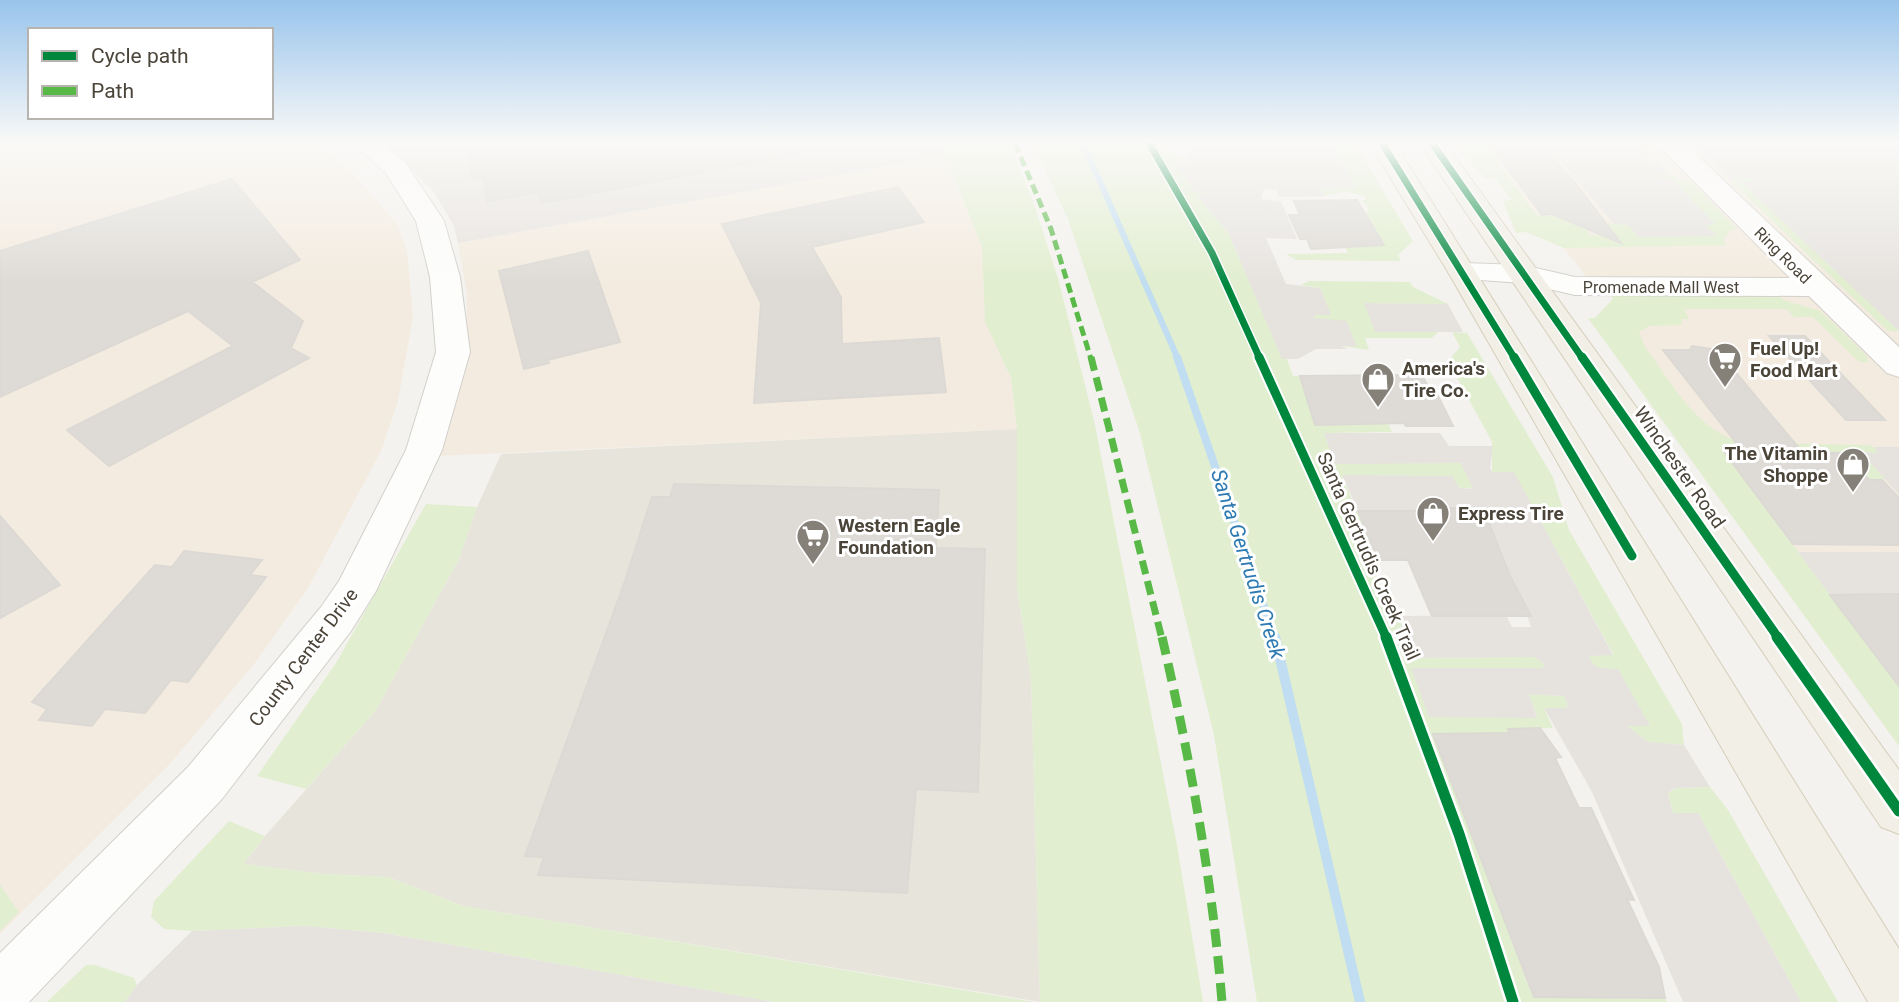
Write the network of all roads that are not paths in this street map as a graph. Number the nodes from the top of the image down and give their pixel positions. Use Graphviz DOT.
graph roads {
  1 [pos="410,190"];
  2 [pos="1411,190"];
  3 [pos="1465,190"];
  4 [pos="1717,190"];
  5 [pos="1788,260"];
  6 [pos="1462,272"];
  7 [pos="1524,274"];
  8 [pos="1815,287"];
  9 [pos="1899,366"];
  10 [pos="1899,811"];
  11 [pos="0,992"];
  12 [pos="1899,1001"];
  1 -- 11 [label="street, County Center Drive"];
  2 -- 6 [label="main road"];
  3 -- 7 [label="main road, Winchester Road"];
  4 -- 5 [label="street, Ring Road"];
  5 -- 7 [label="street, Promenade Mall West"];
  5 -- 8 [label="street, Ring Road"];
  6 -- 7 [label="street"];
  6 -- 12 [label="main road"];
  7 -- 8 [label="street, Promenade Mall West"];
  7 -- 10 [label="main road, Winchester Road"];
  8 -- 9 [label="street, Ring Road"];
}
